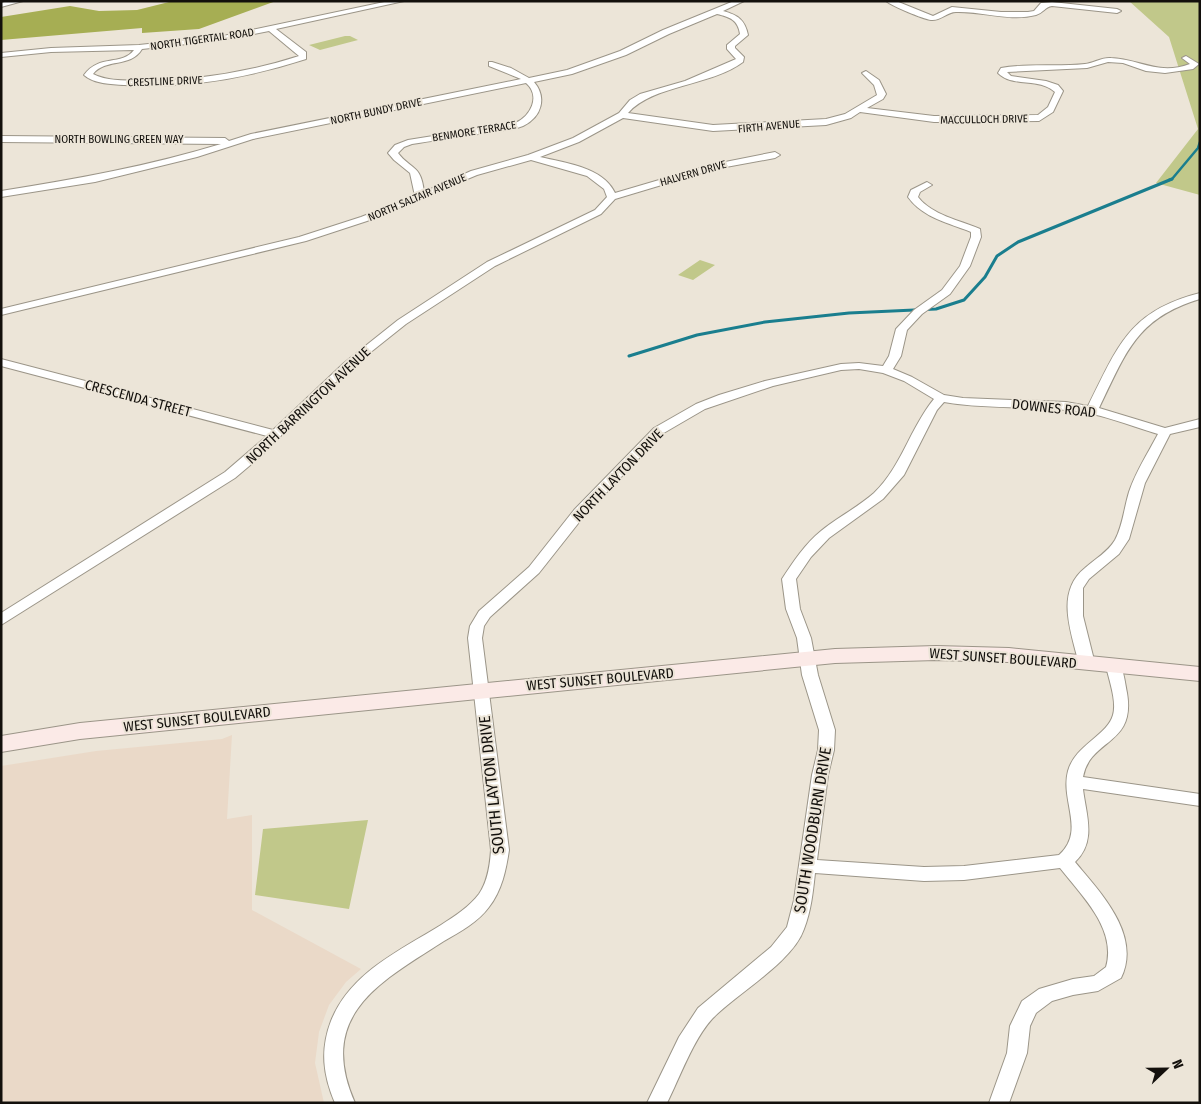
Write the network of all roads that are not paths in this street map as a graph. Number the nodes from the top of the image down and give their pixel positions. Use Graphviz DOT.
graph roads {
  1 [pos="20,1"];
  2 [pos="401,1"];
  3 [pos="742,1"];
  4 [pos="889,1"];
  5 [pos="971,2"];
  6 [pos="1,5"];
  7 [pos="952,10"];
  8 [pos="715,11"];
  9 [pos="1117,11"];
  10 [pos="272,28"];
  11 [pos="140,47"];
  12 [pos="1,55"];
  13 [pos="1186,58"];
  14 [pos="492,64"];
  15 [pos="866,74"];
  16 [pos="527,81"];
  17 [pos="861,110"];
  18 [pos="622,115"];
  19 [pos="1,139"];
  20 [pos="237,141"];
  21 [pos="775,155"];
  22 [pos="531,157"];
  23 [pos="927,185"];
  24 [pos="1,194"];
  25 [pos="420,197"];
  26 [pos="612,197"];
  27 [pos="1200,296"];
  28 [pos="1,312"];
  29 [pos="1,362"];
  30 [pos="886,370"];
  31 [pos="941,398"];
  32 [pos="1092,410"];
  33 [pos="1200,423"];
  34 [pos="1164,432"];
  35 [pos="275,434"];
  36 [pos="1,620"];
  37 [pos="808,658"];
  38 [pos="1087,664"];
  39 [pos="1114,666"];
  40 [pos="1200,674"];
  41 [pos="481,690"];
  42 [pos="1,744"];
  43 [pos="1074,782"];
  44 [pos="1200,800"];
  45 [pos="1064,861"];
  46 [pos="807,866"];
  47 [pos="345,1103"];
  48 [pos="657,1103"];
  49 [pos="999,1103"];
  1 -- 6 [label="street"];
  2 -- 10 [label="street, NORTH TIGERTAIL ROAD"];
  3 -- 8 [label="street, NORTH BUNDY DRIVE"];
  4 -- 7 [label="street"];
  5 -- 7 [label="street"];
  7 -- 9 [label="street"];
  8 -- 16 [label="street, NORTH BUNDY DRIVE"];
  8 -- 18 [label="street, NORTH SALTAIR AVENUE"];
  10 -- 11 [label="street, NORTH TIGERTAIL ROAD"];
  10 -- 11 [label="street, CRESTLINE DRIVE"];
  11 -- 12 [label="street, NORTH TIGERTAIL ROAD"];
  13 -- 17 [label="street, MACCULLOCH DRIVE"];
  14 -- 16 [label="street"];
  15 -- 17 [label="street, FIRTH AVENUE"];
  16 -- 20 [label="street, NORTH BUNDY DRIVE"];
  16 -- 25 [label="street, BENMORE TERRACE"];
  17 -- 18 [label="street, FIRTH AVENUE"];
  18 -- 22 [label="street, NORTH SALTAIR AVENUE"];
  19 -- 20 [label="street, NORTH BOWLING GREEN WAY"];
  20 -- 24 [label="street, NORTH BUNDY DRIVE"];
  21 -- 26 [label="street, HALVERN DRIVE"];
  22 -- 25 [label="street, NORTH SALTAIR AVENUE"];
  22 -- 26 [label="street"];
  23 -- 30 [label="street"];
  25 -- 28 [label="street, NORTH SALTAIR AVENUE"];
  26 -- 35 [label="street, NORTH BARRINGTON AVENUE"];
  27 -- 32 [label="street"];
  29 -- 35 [label="street, CRESCENDA STREET"];
  30 -- 31 [label="street, NORTH LAYTON DRIVE"];
  30 -- 41 [label="street, NORTH LAYTON DRIVE"];
  31 -- 32 [label="street, DOWNES ROAD"];
  31 -- 37 [label="street, SOUTH WOODBURN DRIVE"];
  32 -- 34 [label="street, DOWNES ROAD"];
  33 -- 34 [label="street"];
  34 -- 38 [label="street"];
  35 -- 36 [label="street, NORTH BARRINGTON AVENUE"];
  37 -- 38 [label="main road, WEST SUNSET BOULEVARD"];
  37 -- 41 [label="main road, WEST SUNSET BOULEVARD"];
  37 -- 46 [label="street, SOUTH WOODBURN DRIVE"];
  38 -- 39 [label="main road, WEST SUNSET BOULEVARD"];
  39 -- 40 [label="main road, WEST SUNSET BOULEVARD"];
  39 -- 43 [label="street"];
  41 -- 42 [label="main road, WEST SUNSET BOULEVARD"];
  41 -- 47 [label="street, SOUTH LAYTON DRIVE"];
  43 -- 44 [label="street"];
  43 -- 45 [label="street"];
  45 -- 46 [label="street"];
  45 -- 49 [label="street"];
  46 -- 48 [label="street, SOUTH WOODBURN DRIVE"];
}
